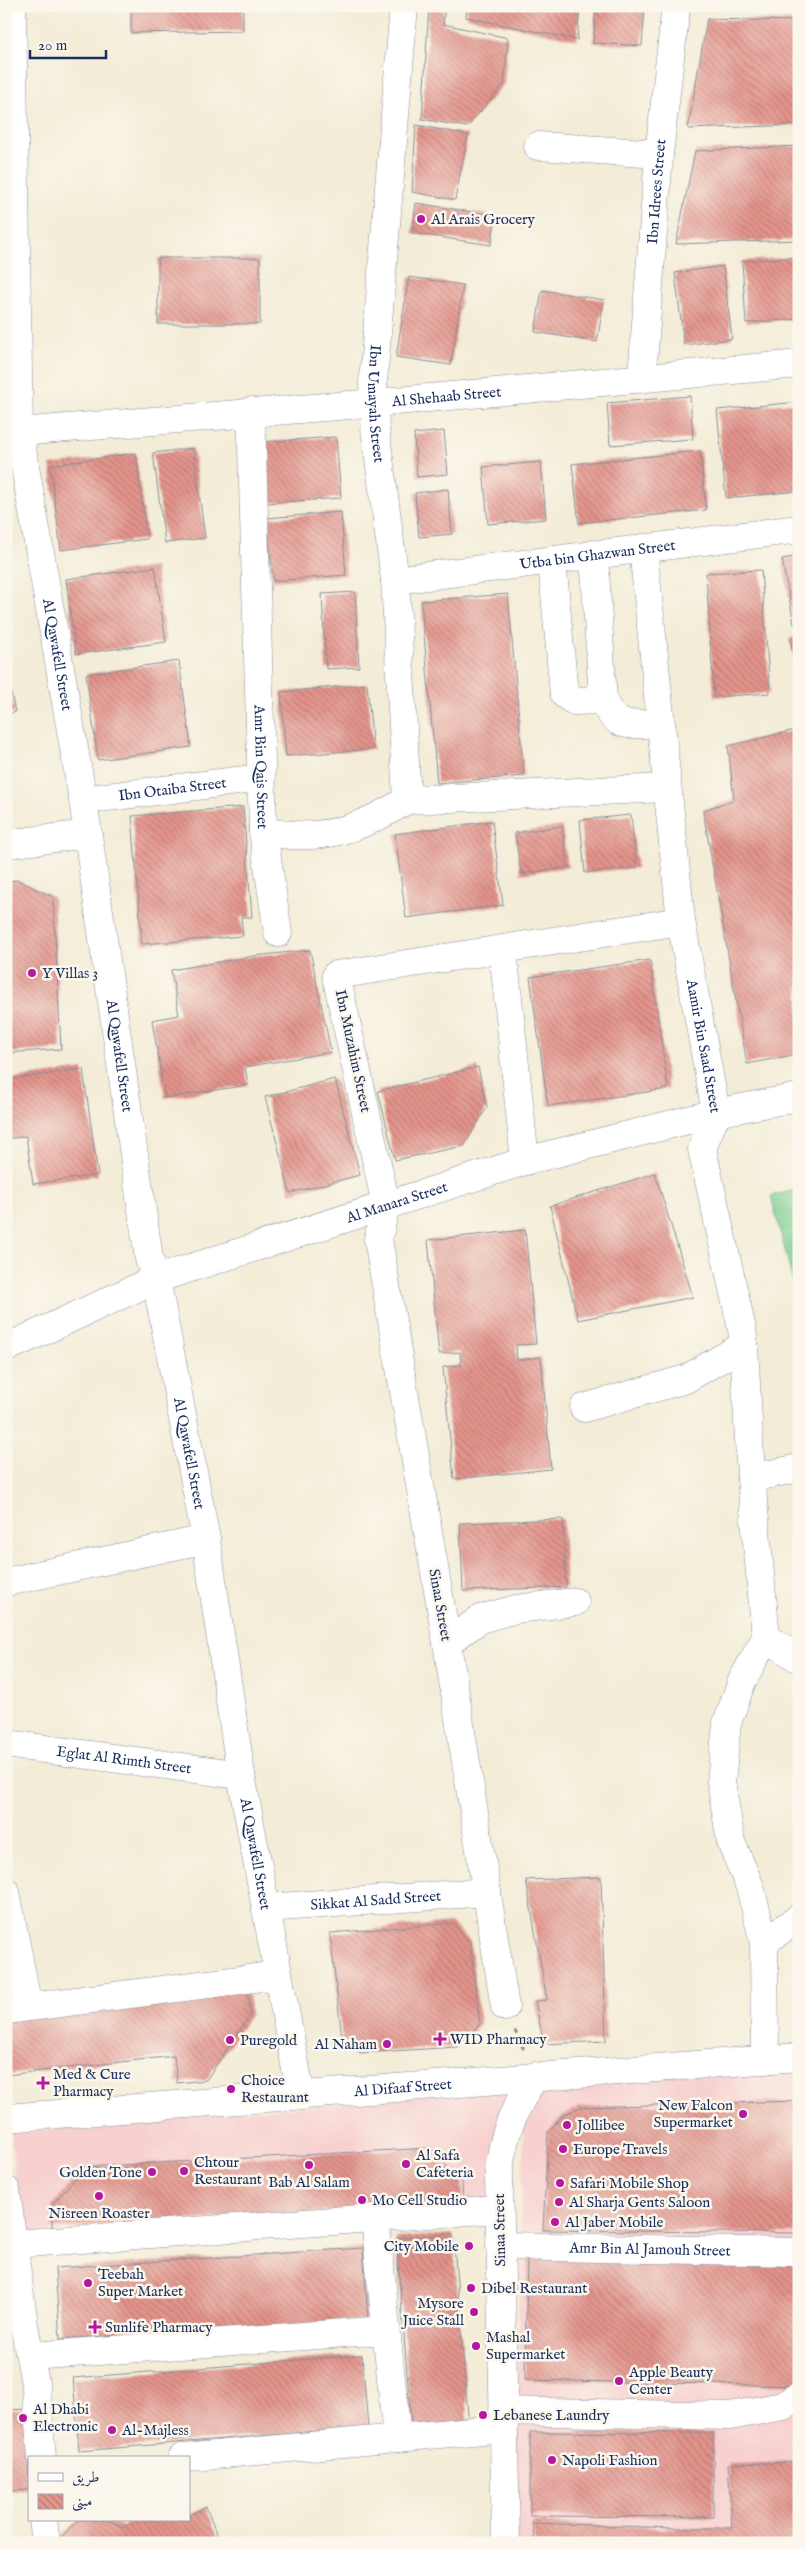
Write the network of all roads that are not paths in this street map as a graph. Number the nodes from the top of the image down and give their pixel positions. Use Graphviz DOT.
graph roads {
  1 [pos="12,6"];
  2 [pos="404,6"];
  3 [pos="676,6"];
  4 [pos="9,79"];
  5 [pos="538,146"];
  6 [pos="659,154"];
  7 [pos="799,364"];
  8 [pos="642,376"];
  9 [pos="374,402"];
  10 [pos="250,411"];
  11 [pos="13,432"];
  12 [pos="799,529"];
  13 [pos="644,548"];
  14 [pos="594,554"];
  15 [pos="552,560"];
  16 [pos="395,580"];
  17 [pos="603,700"];
  18 [pos="660,723"];
  19 [pos="261,778"];
  20 [pos="666,788"];
  21 [pos="83,800"];
  22 [pos="407,800"];
  23 [pos="263,830"];
  24 [pos="88,834"];
  25 [pos="6,844"];
  26 [pos="680,921"];
  27 [pos="278,934"];
  28 [pos="503,950"];
  29 [pos="799,1097"];
  30 [pos="716,1113"];
  31 [pos="525,1161"];
  32 [pos="386,1205"];
  33 [pos="156,1279"];
  34 [pos="743,1337"];
  35 [pos="6,1348"];
  36 [pos="584,1408"];
  37 [pos="799,1468"];
  38 [pos="751,1478"];
  39 [pos="206,1539"];
  40 [pos="6,1582"];
  41 [pos="576,1602"];
  42 [pos="766,1637"];
  43 [pos="447,1643"];
  44 [pos="799,1659"];
  45 [pos="6,1744"];
  46 [pos="241,1775"];
  47 [pos="6,1892"];
  48 [pos="486,1892"];
  49 [pos="266,1908"];
  50 [pos="799,1918"];
  51 [pos="764,1942"];
  52 [pos="278,1975"];
  53 [pos="505,2007"];
  54 [pos="17,2008"];
  55 [pos="799,2057"];
  56 [pos="765,2060"];
  57 [pos="535,2076"];
  58 [pos="300,2096"];
  59 [pos="6,2118"];
  60 [pos="6,2190"];
  61 [pos="500,2209"];
  62 [pos="375,2218"];
  63 [pos="13,2244"];
  64 [pos="500,2246"];
  65 [pos="799,2252"];
  66 [pos="15,2325"];
  67 [pos="386,2330"];
  68 [pos="30,2356"];
  69 [pos="799,2396"];
  70 [pos="504,2419"];
  71 [pos="397,2438"];
  72 [pos="42,2456"];
  73 [pos="190,2457"];
  74 [pos="506,2543"];
  1 -- 4 [label="street, Al Qawafell Street"];
  2 -- 9 [label="street, Ibn Umayah Street"];
  3 -- 6 [label="street, Ibn Idrees Street"];
  4 -- 11 [label="street, Al Qawafell Street"];
  5 -- 6 [label="street"];
  6 -- 8 [label="street, Ibn Idrees Street"];
  7 -- 8 [label="street, Al Shehaab Street"];
  8 -- 9 [label="street, Al Shehaab Street"];
  9 -- 10 [label="street, Al Shehaab Street"];
  9 -- 16 [label="street, Ibn Umayah Street"];
  10 -- 11 [label="street, Al Shehaab Street"];
  10 -- 19 [label="street, Amr Bin Qais Street"];
  11 -- 21 [label="street, Al Qawafell Street"];
  12 -- 13 [label="street, Utba bin Ghazwan Street"];
  13 -- 14 [label="street, Utba bin Ghazwan Street"];
  13 -- 18 [label="street, Aamir Bin Saad Street"];
  14 -- 15 [label="street, Utba bin Ghazwan Street"];
  14 -- 17 [label="street"];
  15 -- 16 [label="street, Utba bin Ghazwan Street"];
  15 -- 17 [label="street"];
  16 -- 22 [label="street, Ibn Umayah Street"];
  17 -- 18 [label="street"];
  18 -- 20 [label="street, Aamir Bin Saad Street"];
  19 -- 21 [label="street, Ibn Otaiba Street"];
  19 -- 23 [label="street, Amr Bin Qais Street"];
  20 -- 22 [label="street, Amr Bin Qais Street"];
  20 -- 26 [label="street, Aamir Bin Saad Street"];
  21 -- 24 [label="street, Al Qawafell Street"];
  22 -- 23 [label="street, Amr Bin Qais Street"];
  23 -- 27 [label="street"];
  24 -- 25 [label="street"];
  24 -- 33 [label="street, Al Qawafell Street"];
  26 -- 28 [label="street, Ibn Muzahim Street"];
  26 -- 30 [label="street, Aamir Bin Saad Street"];
  28 -- 31 [label="street"];
  28 -- 32 [label="street, Ibn Muzahim Street"];
  29 -- 30 [label="street, Al Manara Street"];
  30 -- 31 [label="street, Al Manara Street"];
  30 -- 34 [label="street, Aamir Bin Saad Street"];
  31 -- 32 [label="street, Al Manara Street"];
  32 -- 33 [label="street, Al Manara Street"];
  32 -- 43 [label="street, Sinaa Street"];
  33 -- 35 [label="street, Al Manara Street"];
  33 -- 39 [label="street, Al Qawafell Street"];
  34 -- 36 [label="street"];
  34 -- 38 [label="street, Aamir Bin Saad Street"];
  37 -- 38 [label="street"];
  38 -- 42 [label="street, Aamir Bin Saad Street"];
  39 -- 40 [label="street"];
  39 -- 46 [label="street, Al Qawafell Street"];
  41 -- 43 [label="street"];
  42 -- 44 [label="street"];
  42 -- 51 [label="street"];
  43 -- 48 [label="street, Sinaa Street"];
  45 -- 46 [label="street, Eglat Al Rimth Street"];
  46 -- 49 [label="street, Al Qawafell Street"];
  47 -- 54 [label="street"];
  48 -- 49 [label="street, Sikkat Al Sadd Street"];
  48 -- 53 [label="street, Sinaa Street"];
  49 -- 52 [label="street, Al Qawafell Street"];
  50 -- 51 [label="street"];
  51 -- 56 [label="street"];
  52 -- 54 [label="street"];
  52 -- 58 [label="street, Al Qawafell Street"];
  55 -- 56 [label="street, Al Difaaf Street"];
  56 -- 57 [label="street, Al Difaaf Street"];
  57 -- 58 [label="street, Al Difaaf Street"];
  57 -- 61 [label="street, Sinaa Street"];
  58 -- 59 [label="street, Al Difaaf Street"];
  60 -- 63 [label="street"];
  61 -- 62 [label="street"];
  61 -- 64 [label="street, Sinaa Street"];
  62 -- 63 [label="street"];
  62 -- 67 [label="street"];
  63 -- 66 [label="street"];
  64 -- 65 [label="street, Amr Bin Al Jamouh Street"];
  64 -- 70 [label="street, Sinaa Street"];
  66 -- 68 [label="street"];
  67 -- 68 [label="street"];
  67 -- 71 [label="street"];
  68 -- 72 [label="street"];
  69 -- 70 [label="street"];
  70 -- 71 [label="street"];
  70 -- 74 [label="street, Sinaa Street"];
  71 -- 73 [label="street"];
}
